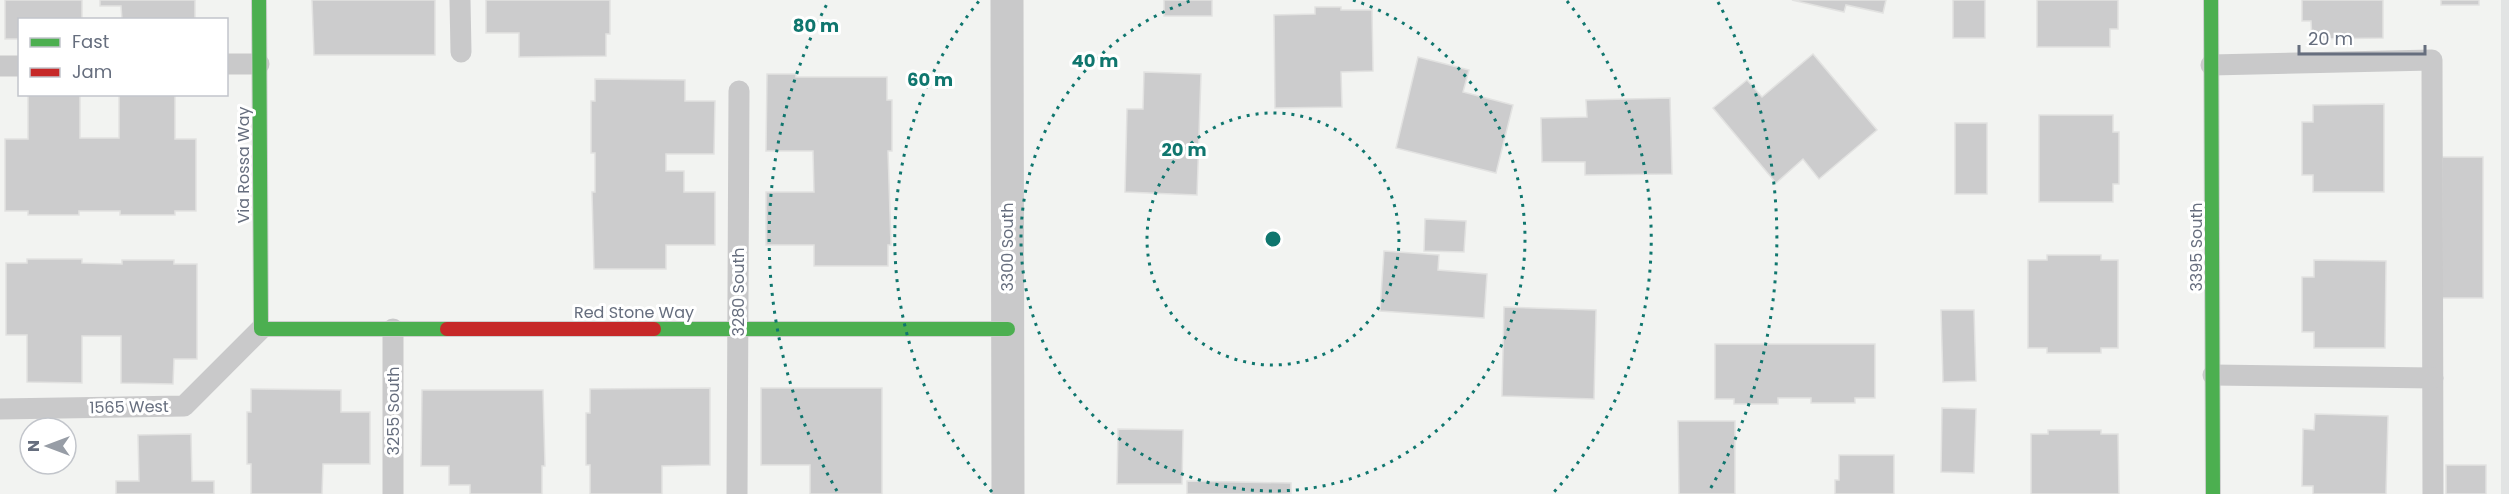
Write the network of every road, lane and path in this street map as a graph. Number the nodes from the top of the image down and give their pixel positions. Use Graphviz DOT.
graph roads {
  1 [pos="259,0"];
  2 [pos="460,0"];
  3 [pos="1007,0"];
  4 [pos="2211,0"];
  5 [pos="461,52"];
  6 [pos="228,64"];
  7 [pos="259,64"];
  8 [pos="2211,65"];
  9 [pos="0,66"];
  10 [pos="18,66"];
  11 [pos="739,91"];
  12 [pos="261,329"];
  13 [pos="393,329"];
  14 [pos="738,329"];
  15 [pos="1008,329"];
  16 [pos="2213,375"];
  17 [pos="2433,378"];
  18 [pos="0,409"];
  19 [pos="393,494"];
  20 [pos="737,494"];
  21 [pos="1008,494"];
  22 [pos="2213,494"];
  23 [pos="2433,494"];
  1 -- 7 [label="street, Via Rossa Way"];
  2 -- 5 [label="lane"];
  3 -- 15 [label="street, 3300 South"];
  4 -- 8 [label="street, 3395 South"];
  6 -- 7 [label="lane"];
  7 -- 12 [label="street, Via Rossa Way"];
  8 -- 16 [label="street, 3395 South"];
  8 -- 17 [label="lane"];
  9 -- 10 [label="lane"];
  11 -- 14 [label="lane, 3280 South"];
  12 -- 13 [label="street, Red Stone Way"];
  12 -- 18 [label="lane, 1565 West"];
  13 -- 14 [label="street, Red Stone Way"];
  13 -- 19 [label="lane, 3255 South"];
  14 -- 15 [label="street, Red Stone Way"];
  14 -- 20 [label="lane, 3280 South"];
  15 -- 21 [label="street, 3300 South"];
  16 -- 17 [label="lane"];
  16 -- 22 [label="street, 3395 South"];
  17 -- 23 [label="lane"];
}
